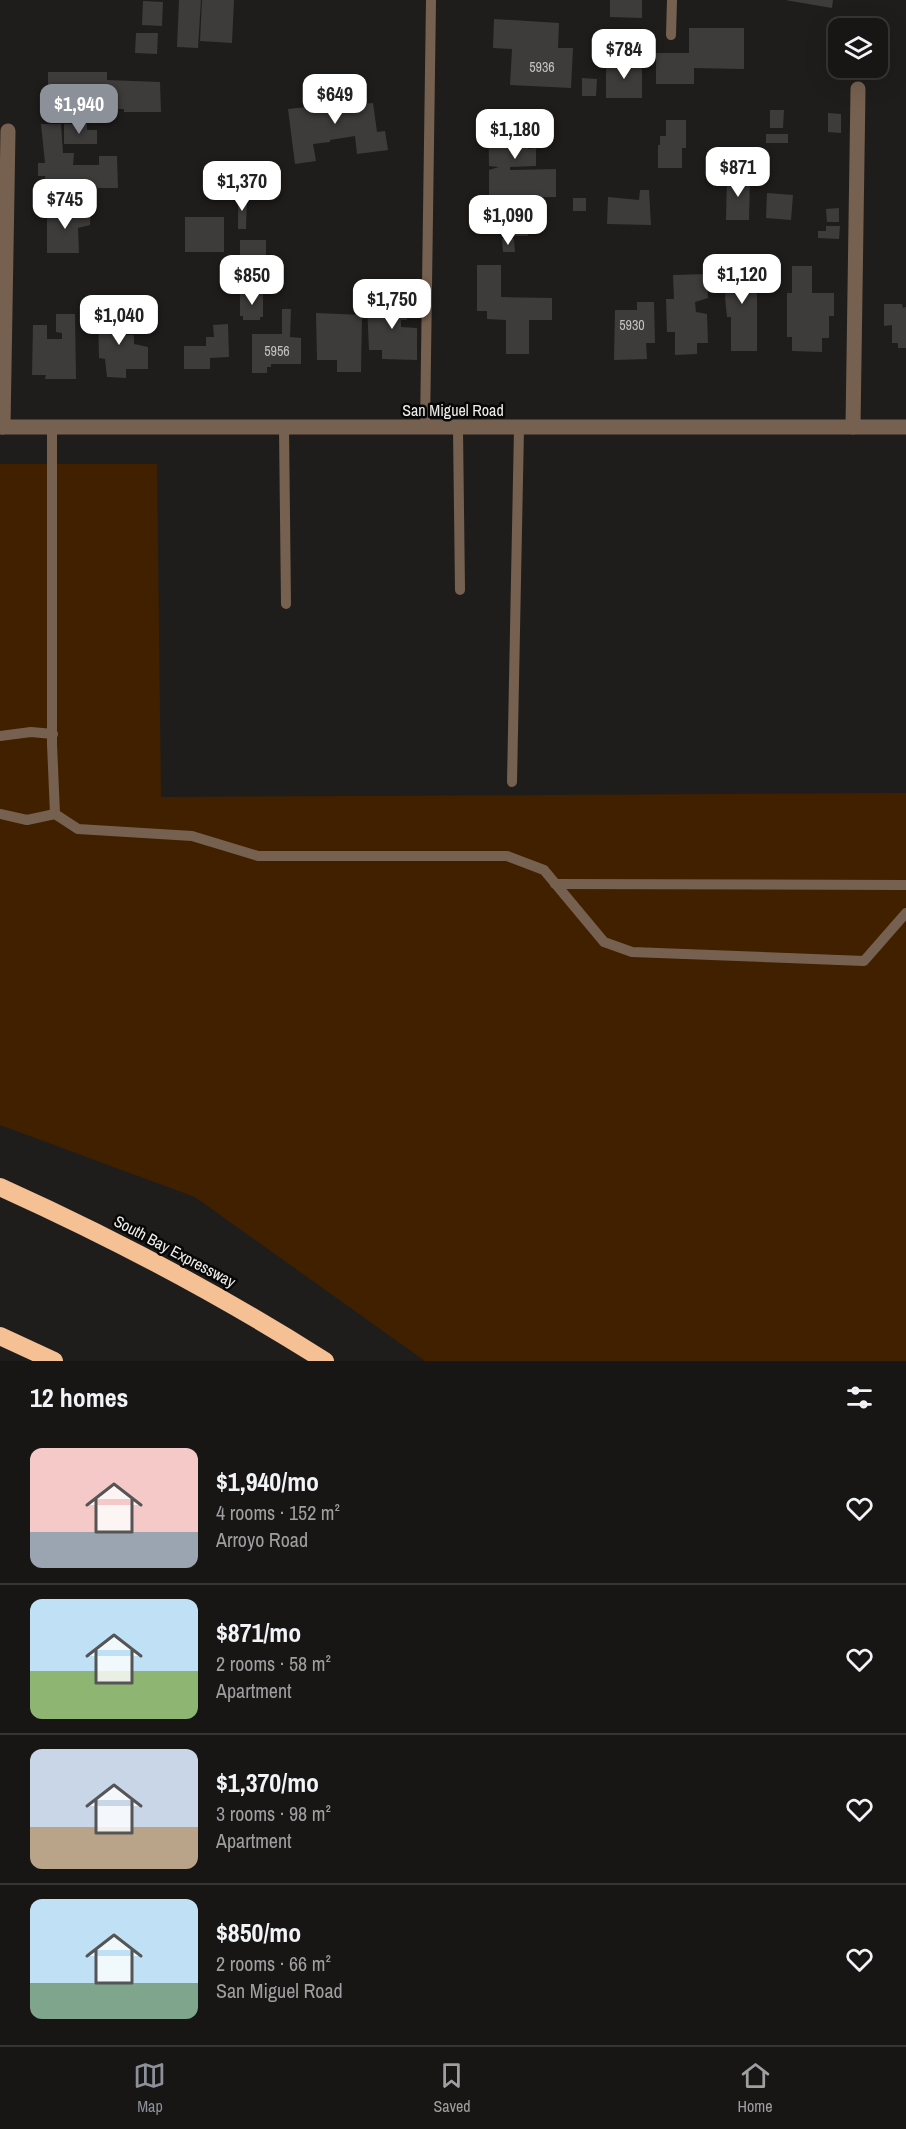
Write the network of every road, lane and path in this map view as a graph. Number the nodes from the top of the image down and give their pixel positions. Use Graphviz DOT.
graph roads {
  1 [pos="431,0"];
  2 [pos="672,0"];
  3 [pos="671,35"];
  4 [pos="858,88"];
  5 [pos="8,131"];
  6 [pos="2,427"];
  7 [pos="52,427"];
  8 [pos="853,427"];
  9 [pos="906,427"];
  10 [pos="284,428"];
  11 [pos="519,428"];
  12 [pos="425,429"];
  13 [pos="458,429"];
  14 [pos="460,590"];
  15 [pos="286,604"];
  16 [pos="52,734"];
  17 [pos="0,736"];
  18 [pos="512,782"];
  19 [pos="0,814"];
  20 [pos="55,814"];
  21 [pos="555,884"];
  22 [pos="906,885"];
  23 [pos="906,913"];
  24 [pos="0,1187"];
  25 [pos="0,1336"];
  26 [pos="54,1361"];
  27 [pos="325,1361"];
  1 -- 12 [label="lane"];
  2 -- 3 [label="lane"];
  4 -- 8 [label="street"];
  5 -- 6 [label="street"];
  6 -- 7 [label="street, San Miguel Road"];
  7 -- 10 [label="street, San Miguel Road"];
  7 -- 16 [label="lane"];
  8 -- 9 [label="street, San Miguel Road"];
  8 -- 11 [label="street, San Miguel Road"];
  10 -- 12 [label="street, San Miguel Road"];
  10 -- 15 [label="lane"];
  11 -- 13 [label="street, San Miguel Road"];
  11 -- 18 [label="lane"];
  12 -- 13 [label="street, San Miguel Road"];
  13 -- 14 [label="lane"];
  16 -- 17 [label="lane"];
  16 -- 20 [label="lane"];
  19 -- 20 [label="lane"];
  20 -- 21 [label="lane"];
  21 -- 22 [label="lane"];
  21 -- 23 [label="lane"];
  24 -- 27 [label="highway, South Bay Expressway"];
  25 -- 26 [label="highway"];
}
